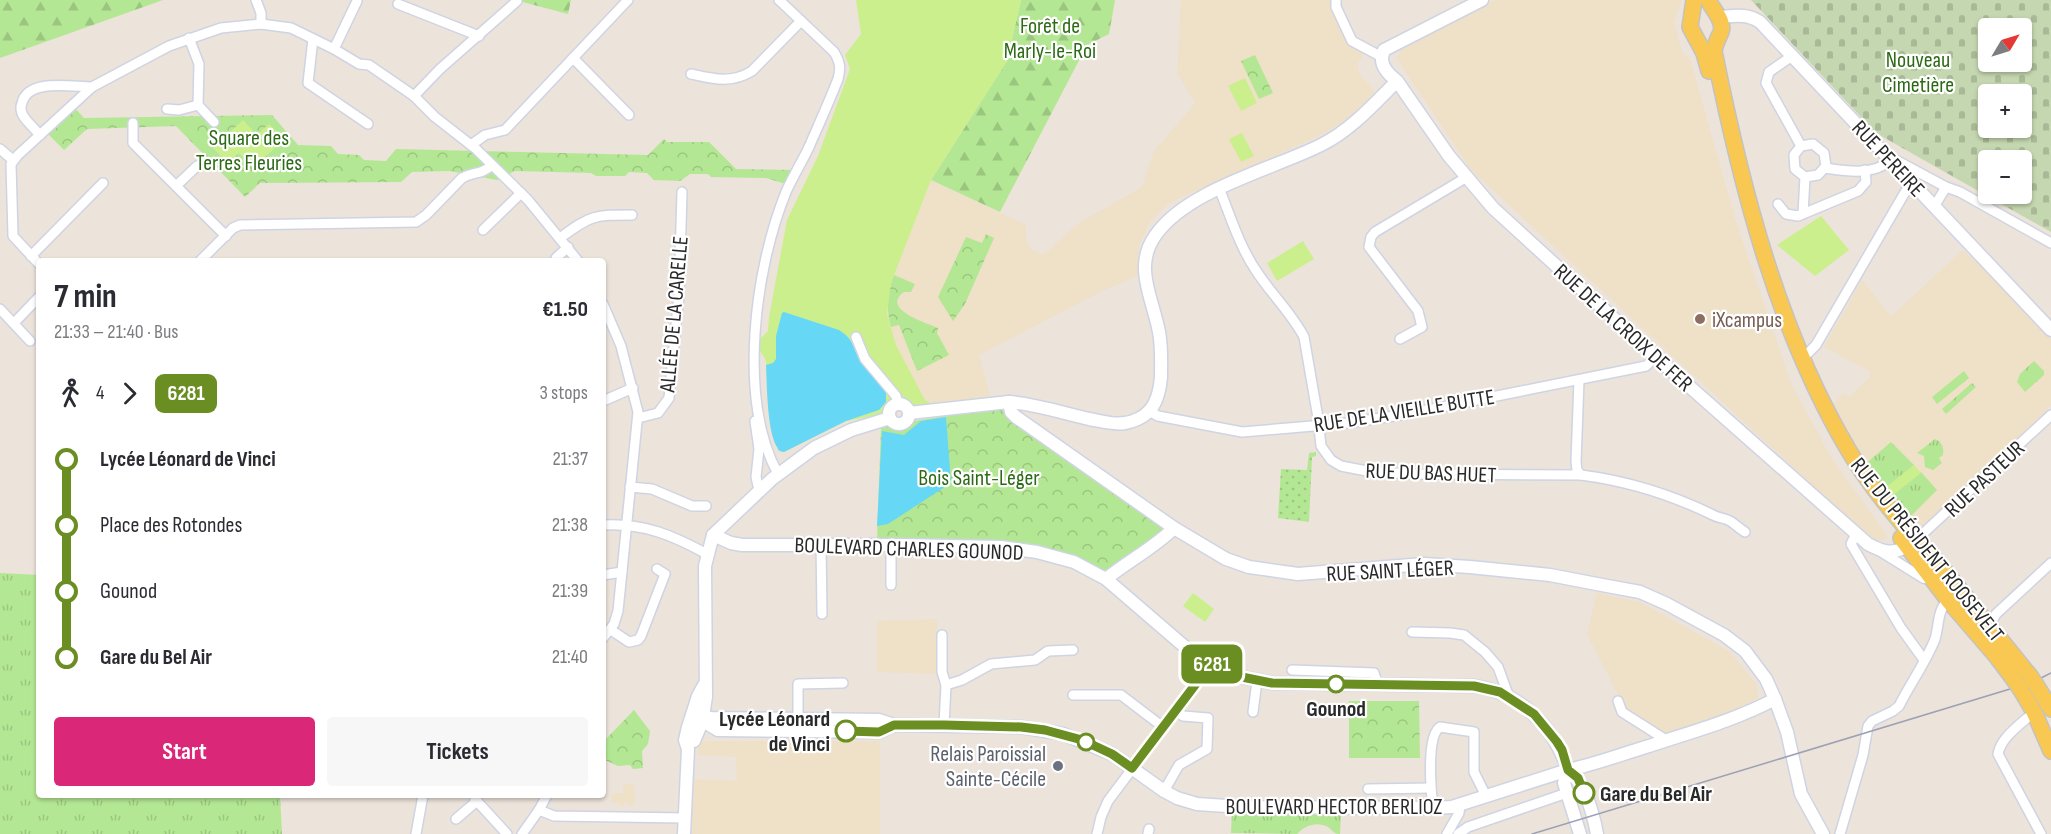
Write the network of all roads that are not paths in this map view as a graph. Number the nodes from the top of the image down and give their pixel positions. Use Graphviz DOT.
graph roads {
  1 [pos="256,0"];
  2 [pos="628,0"];
  3 [pos="779,0"];
  4 [pos="794,0"];
  5 [pos="1336,0"];
  6 [pos="1482,0"];
  7 [pos="1694,0"];
  8 [pos="357,1"];
  9 [pos="517,1"];
  10 [pos="398,4"];
  11 [pos="787,8"];
  12 [pos="1714,10"];
  13 [pos="1739,15"];
  14 [pos="1692,18"];
  15 [pos="801,21"];
  16 [pos="261,24"];
  17 [pos="479,36"];
  18 [pos="1719,36"];
  19 [pos="189,38"];
  20 [pos="313,39"];
  21 [pos="1696,39"];
  22 [pos="334,49"];
  23 [pos="1792,56"];
  24 [pos="1382,57"];
  25 [pos="573,58"];
  26 [pos="691,74"];
  27 [pos="1397,81"];
  28 [pos="92,87"];
  29 [pos="414,96"];
  30 [pos="198,105"];
  31 [pos="167,109"];
  32 [pos="629,115"];
  33 [pos="214,122"];
  34 [pos="133,123"];
  35 [pos="368,124"];
  36 [pos="40,135"];
  37 [pos="471,145"];
  38 [pos="1801,146"];
  39 [pos="0,149"];
  40 [pos="1888,157"];
  41 [pos="13,160"];
  42 [pos="492,165"];
  43 [pos="197,166"];
  44 [pos="1825,168"];
  45 [pos="1866,170"];
  46 [pos="1467,177"];
  47 [pos="1805,177"];
  48 [pos="12,181"];
  49 [pos="0,182"];
  50 [pos="1911,182"];
  51 [pos="103,183"];
  52 [pos="176,186"];
  53 [pos="1946,187"];
  54 [pos="1219,188"];
  55 [pos="682,192"];
  56 [pos="520,193"];
  57 [pos="1778,204"];
  58 [pos="1934,207"];
  59 [pos="1803,214"];
  60 [pos="632,215"];
  61 [pos="483,230"];
  62 [pos="226,236"];
  63 [pos="560,238"];
  64 [pos="2051,243"];
  65 [pos="568,247"];
  66 [pos="31,256"];
  67 [pos="203,258"];
  68 [pos="556,258"];
  69 [pos="576,258"];
  70 [pos="36,261"];
  71 [pos="36,300"];
  72 [pos="0,309"];
  73 [pos="606,311"];
  74 [pos="14,323"];
  75 [pos="2051,330"];
  76 [pos="856,338"];
  77 [pos="1400,339"];
  78 [pos="30,340"];
  79 [pos="1656,357"];
  80 [pos="1802,359"];
  81 [pos="1579,380"];
  82 [pos="633,388"];
  83 [pos="606,400"];
  84 [pos="897,400"];
  85 [pos="1009,402"];
  86 [pos="1149,411"];
  87 [pos="909,413"];
  88 [pos="2051,415"];
  89 [pos="754,417"];
  90 [pos="638,418"];
  91 [pos="890,418"];
  92 [pos="1319,425"];
  93 [pos="778,474"];
  94 [pos="1581,475"];
  95 [pos="630,487"];
  96 [pos="759,490"];
  97 [pos="706,506"];
  98 [pos="606,525"];
  99 [pos="625,525"];
  100 [pos="1174,528"];
  101 [pos="1745,532"];
  102 [pos="1856,534"];
  103 [pos="821,544"];
  104 [pos="1914,544"];
  105 [pos="710,545"];
  106 [pos="891,545"];
  107 [pos="1877,549"];
  108 [pos="2051,562"];
  109 [pos="622,572"];
  110 [pos="665,573"];
  111 [pos="606,575"];
  112 [pos="1106,579"];
  113 [pos="1934,580"];
  114 [pos="891,585"];
  115 [pos="1948,600"];
  116 [pos="822,614"];
  117 [pos="1993,629"];
  118 [pos="611,630"];
  119 [pos="1412,632"];
  120 [pos="942,634"];
  121 [pos="606,635"];
  122 [pos="1073,650"];
  123 [pos="1924,660"];
  124 [pos="1211,664"];
  125 [pos="1292,670"];
  126 [pos="1257,681"];
  127 [pos="843,683"];
  128 [pos="705,684"];
  129 [pos="946,685"];
  130 [pos="1378,685"];
  131 [pos="2025,685"];
  132 [pos="1073,695"];
  133 [pos="1509,697"];
  134 [pos="1775,699"];
  135 [pos="705,700"];
  136 [pos="1618,701"];
  137 [pos="1176,710"];
  138 [pos="2051,710"];
  139 [pos="1254,712"];
  140 [pos="2034,712"];
  141 [pos="798,720"];
  142 [pos="711,721"];
  143 [pos="2051,724"];
  144 [pos="894,725"];
  145 [pos="944,725"];
  146 [pos="1163,727"];
  147 [pos="2051,734"];
  148 [pos="1664,741"];
  149 [pos="2051,751"];
  150 [pos="1132,768"];
  151 [pos="1568,770"];
  152 [pos="1431,788"];
  153 [pos="1368,789"];
  154 [pos="1164,791"];
  155 [pos="1584,793"];
  156 [pos="1567,794"];
  157 [pos="1486,796"];
  158 [pos="422,798"];
  159 [pos="476,798"];
  160 [pos="545,798"];
  161 [pos="1460,804"];
  162 [pos="1433,808"];
  163 [pos="539,810"];
  164 [pos="685,818"];
  165 [pos="456,819"];
  166 [pos="416,834"];
  167 [pos="507,834"];
  168 [pos="522,834"];
  169 [pos="684,834"];
  170 [pos="1097,834"];
  171 [pos="1447,834"];
  172 [pos="1458,834"];
  173 [pos="1580,834"];
  174 [pos="1597,834"];
  175 [pos="1823,834"];
  176 [pos="1840,834"];
  177 [pos="2041,834"];
  1 -- 16 [label="street"];
  2 -- 25 [label="street"];
  3 -- 11 [label="street"];
  4 -- 11 [label="street"];
  5 -- 24 [label="street"];
  6 -- 24 [label="street"];
  7 -- 14 [label="main road, RUE DU PRÉSIDENT ROOSEVELT"];
  8 -- 22 [label="street"];
  9 -- 17 [label="street"];
  10 -- 17 [label="street"];
  11 -- 15 [label="street"];
  12 -- 13 [label="street"];
  12 -- 14 [label="main road"];
  12 -- 18 [label="main road, RUE DU PRÉSIDENT ROOSEVELT"];
  13 -- 18 [label="street"];
  13 -- 23 [label="street, RUE PEREIRE"];
  14 -- 21 [label="main road, RUE DU PRÉSIDENT ROOSEVELT"];
  15 -- 26 [label="street"];
  15 -- 93 [label="street"];
  16 -- 19 [label="street"];
  16 -- 20 [label="street"];
  17 -- 29 [label="street"];
  18 -- 21 [label="main road"];
  18 -- 80 [label="main road, RUE DU PRÉSIDENT ROOSEVELT"];
  19 -- 28 [label="street"];
  19 -- 30 [label="street"];
  20 -- 22 [label="street"];
  20 -- 35 [label="street"];
  21 -- 104 [label="main road, RUE DU PRÉSIDENT ROOSEVELT"];
  22 -- 29 [label="street"];
  23 -- 38 [label="street"];
  23 -- 40 [label="street, RUE PEREIRE"];
  24 -- 27 [label="street, RUE DE LA CROIX DE FER"];
  25 -- 32 [label="street"];
  25 -- 37 [label="street"];
  27 -- 46 [label="street, RUE DE LA CROIX DE FER"];
  27 -- 54 [label="street"];
  28 -- 36 [label="street"];
  28 -- 36 [label="street"];
  29 -- 37 [label="street"];
  30 -- 31 [label="street"];
  30 -- 33 [label="street"];
  34 -- 52 [label="street"];
  36 -- 41 [label="street"];
  37 -- 42 [label="street"];
  38 -- 44 [label="street"];
  38 -- 47 [label="street"];
  39 -- 41 [label="street"];
  40 -- 45 [label="street"];
  40 -- 50 [label="street, RUE PEREIRE"];
  40 -- 53 [label="street"];
  41 -- 48 [label="street"];
  42 -- 56 [label="street"];
  42 -- 62 [label="street"];
  43 -- 52 [label="street"];
  44 -- 45 [label="street"];
  44 -- 47 [label="street"];
  45 -- 59 [label="street"];
  46 -- 77 [label="street"];
  46 -- 79 [label="street, RUE DE LA CROIX DE FER"];
  47 -- 59 [label="street"];
  48 -- 49 [label="street"];
  48 -- 66 [label="street"];
  50 -- 58 [label="street, RUE PEREIRE"];
  50 -- 80 [label="street"];
  51 -- 66 [label="street"];
  52 -- 62 [label="street"];
  53 -- 58 [label="street"];
  53 -- 64 [label="street"];
  54 -- 86 [label="street"];
  54 -- 92 [label="street, RUE DU BAS HUET"];
  55 -- 90 [label="street, ALLÉE DE LA CARELLE"];
  56 -- 61 [label="street"];
  56 -- 63 [label="street"];
  57 -- 59 [label="street"];
  58 -- 75 [label="street, RUE PEREIRE"];
  60 -- 63 [label="street"];
  62 -- 67 [label="street"];
  63 -- 65 [label="street"];
  65 -- 68 [label="street"];
  65 -- 69 [label="street"];
  66 -- 70 [label="street"];
  71 -- 74 [label="street"];
  72 -- 74 [label="street"];
  73 -- 82 [label="street"];
  74 -- 78 [label="street"];
  76 -- 84 [label="street"];
  79 -- 81 [label="street, RUE DE LA VIEILLE BUTTE"];
  79 -- 102 [label="street, RUE DE LA CROIX DE FER"];
  80 -- 104 [label="main road, RUE DU PRÉSIDENT ROOSEVELT"];
  81 -- 92 [label="street, RUE DE LA VIEILLE BUTTE"];
  81 -- 94 [label="street"];
  82 -- 83 [label="street"];
  82 -- 90 [label="street"];
  84 -- 87 [label="street"];
  84 -- 91 [label="street"];
  85 -- 86 [label="street"];
  85 -- 87 [label="street"];
  85 -- 100 [label="street, RUE SAINT LÉGER"];
  86 -- 92 [label="street, RUE DE LA VIEILLE BUTTE"];
  87 -- 91 [label="street"];
  88 -- 104 [label="street, RUE PASTEUR"];
  89 -- 96 [label="street"];
  90 -- 95 [label="street"];
  91 -- 93 [label="street"];
  92 -- 94 [label="street, RUE DU BAS HUET"];
  93 -- 96 [label="street"];
  94 -- 101 [label="street, RUE DU BAS HUET"];
  95 -- 97 [label="street"];
  95 -- 99 [label="street"];
  96 -- 105 [label="street"];
  98 -- 99 [label="street"];
  99 -- 105 [label="street"];
  99 -- 109 [label="street"];
  100 -- 112 [label="street"];
  100 -- 134 [label="street, RUE SAINT LÉGER"];
  102 -- 107 [label="street, RUE DE LA CROIX DE FER"];
  102 -- 123 [label="street"];
  103 -- 105 [label="street, BOULEVARD CHARLES GOUNOD"];
  103 -- 106 [label="street, BOULEVARD CHARLES GOUNOD"];
  103 -- 116 [label="street"];
  104 -- 107 [label="street"];
  104 -- 113 [label="main road, RUE DU PRÉSIDENT ROOSEVELT"];
  104 -- 117 [label="main road, RUE DU PRÉSIDENT ROOSEVELT"];
  104 -- 131 [label="main road"];
  105 -- 128 [label="street"];
  106 -- 112 [label="street, BOULEVARD CHARLES GOUNOD"];
  106 -- 114 [label="street"];
  107 -- 113 [label="street, RUE DE LA CROIX DE FER"];
  108 -- 117 [label="street"];
  109 -- 111 [label="street"];
  109 -- 118 [label="street"];
  110 -- 118 [label="street"];
  112 -- 124 [label="street, BOULEVARD CHARLES GOUNOD"];
  113 -- 115 [label="main road, RUE DU PRÉSIDENT ROOSEVELT"];
  113 -- 131 [label="main road"];
  115 -- 123 [label="street"];
  115 -- 131 [label="main road, RUE DU PRÉSIDENT ROOSEVELT"];
  117 -- 131 [label="main road, RUE DU PRÉSIDENT ROOSEVELT"];
  118 -- 121 [label="street"];
  119 -- 133 [label="street"];
  120 -- 129 [label="street"];
  122 -- 129 [label="street"];
  123 -- 176 [label="street"];
  124 -- 126 [label="street, BOULEVARD CHARLES GOUNOD"];
  124 -- 137 [label="street"];
  125 -- 130 [label="street"];
  126 -- 130 [label="street, BOULEVARD CHARLES GOUNOD"];
  126 -- 139 [label="street"];
  127 -- 141 [label="street"];
  128 -- 135 [label="street"];
  128 -- 142 [label="street"];
  129 -- 145 [label="street"];
  130 -- 133 [label="street, BOULEVARD CHARLES GOUNOD"];
  131 -- 138 [label="main road, RUE DU PRÉSIDENT ROOSEVELT"];
  131 -- 140 [label="main road, RUE DU PRÉSIDENT ROOSEVELT"];
  131 -- 143 [label="main road"];
  131 -- 147 [label="main road"];
  132 -- 146 [label="street"];
  133 -- 151 [label="street, BOULEVARD CHARLES GOUNOD"];
  134 -- 148 [label="street, BOULEVARD HECTOR BERLIOZ"];
  134 -- 175 [label="street, RUE SAINT LÉGER"];
  135 -- 142 [label="street"];
  135 -- 142 [label="street"];
  136 -- 148 [label="street"];
  137 -- 146 [label="street"];
  137 -- 154 [label="street"];
  140 -- 149 [label="main road, RUE DU PRÉSIDENT ROOSEVELT"];
  140 -- 177 [label="street"];
  141 -- 142 [label="street, BOULEVARD HECTOR BERLIOZ"];
  141 -- 144 [label="street, BOULEVARD HECTOR BERLIOZ"];
  142 -- 144 [label="street, BOULEVARD HECTOR BERLIOZ"];
  142 -- 164 [label="street"];
  144 -- 145 [label="street, BOULEVARD HECTOR BERLIOZ"];
  145 -- 150 [label="street, BOULEVARD HECTOR BERLIOZ"];
  146 -- 150 [label="street"];
  148 -- 151 [label="street, BOULEVARD HECTOR BERLIOZ"];
  150 -- 154 [label="street, BOULEVARD HECTOR BERLIOZ"];
  150 -- 170 [label="street"];
  151 -- 155 [label="street"];
  151 -- 156 [label="street"];
  151 -- 157 [label="street, BOULEVARD HECTOR BERLIOZ"];
  152 -- 153 [label="street"];
  152 -- 157 [label="street"];
  152 -- 162 [label="street"];
  154 -- 162 [label="street, BOULEVARD HECTOR BERLIOZ"];
  155 -- 156 [label="street"];
  155 -- 174 [label="street"];
  156 -- 172 [label="street"];
  156 -- 173 [label="street"];
  157 -- 161 [label="street, BOULEVARD HECTOR BERLIOZ"];
  158 -- 166 [label="street"];
  159 -- 165 [label="street"];
  159 -- 167 [label="street"];
  160 -- 163 [label="street"];
  161 -- 162 [label="street, BOULEVARD HECTOR BERLIOZ"];
  161 -- 171 [label="street"];
  163 -- 164 [label="street"];
  163 -- 168 [label="street"];
  164 -- 169 [label="street"];
}
